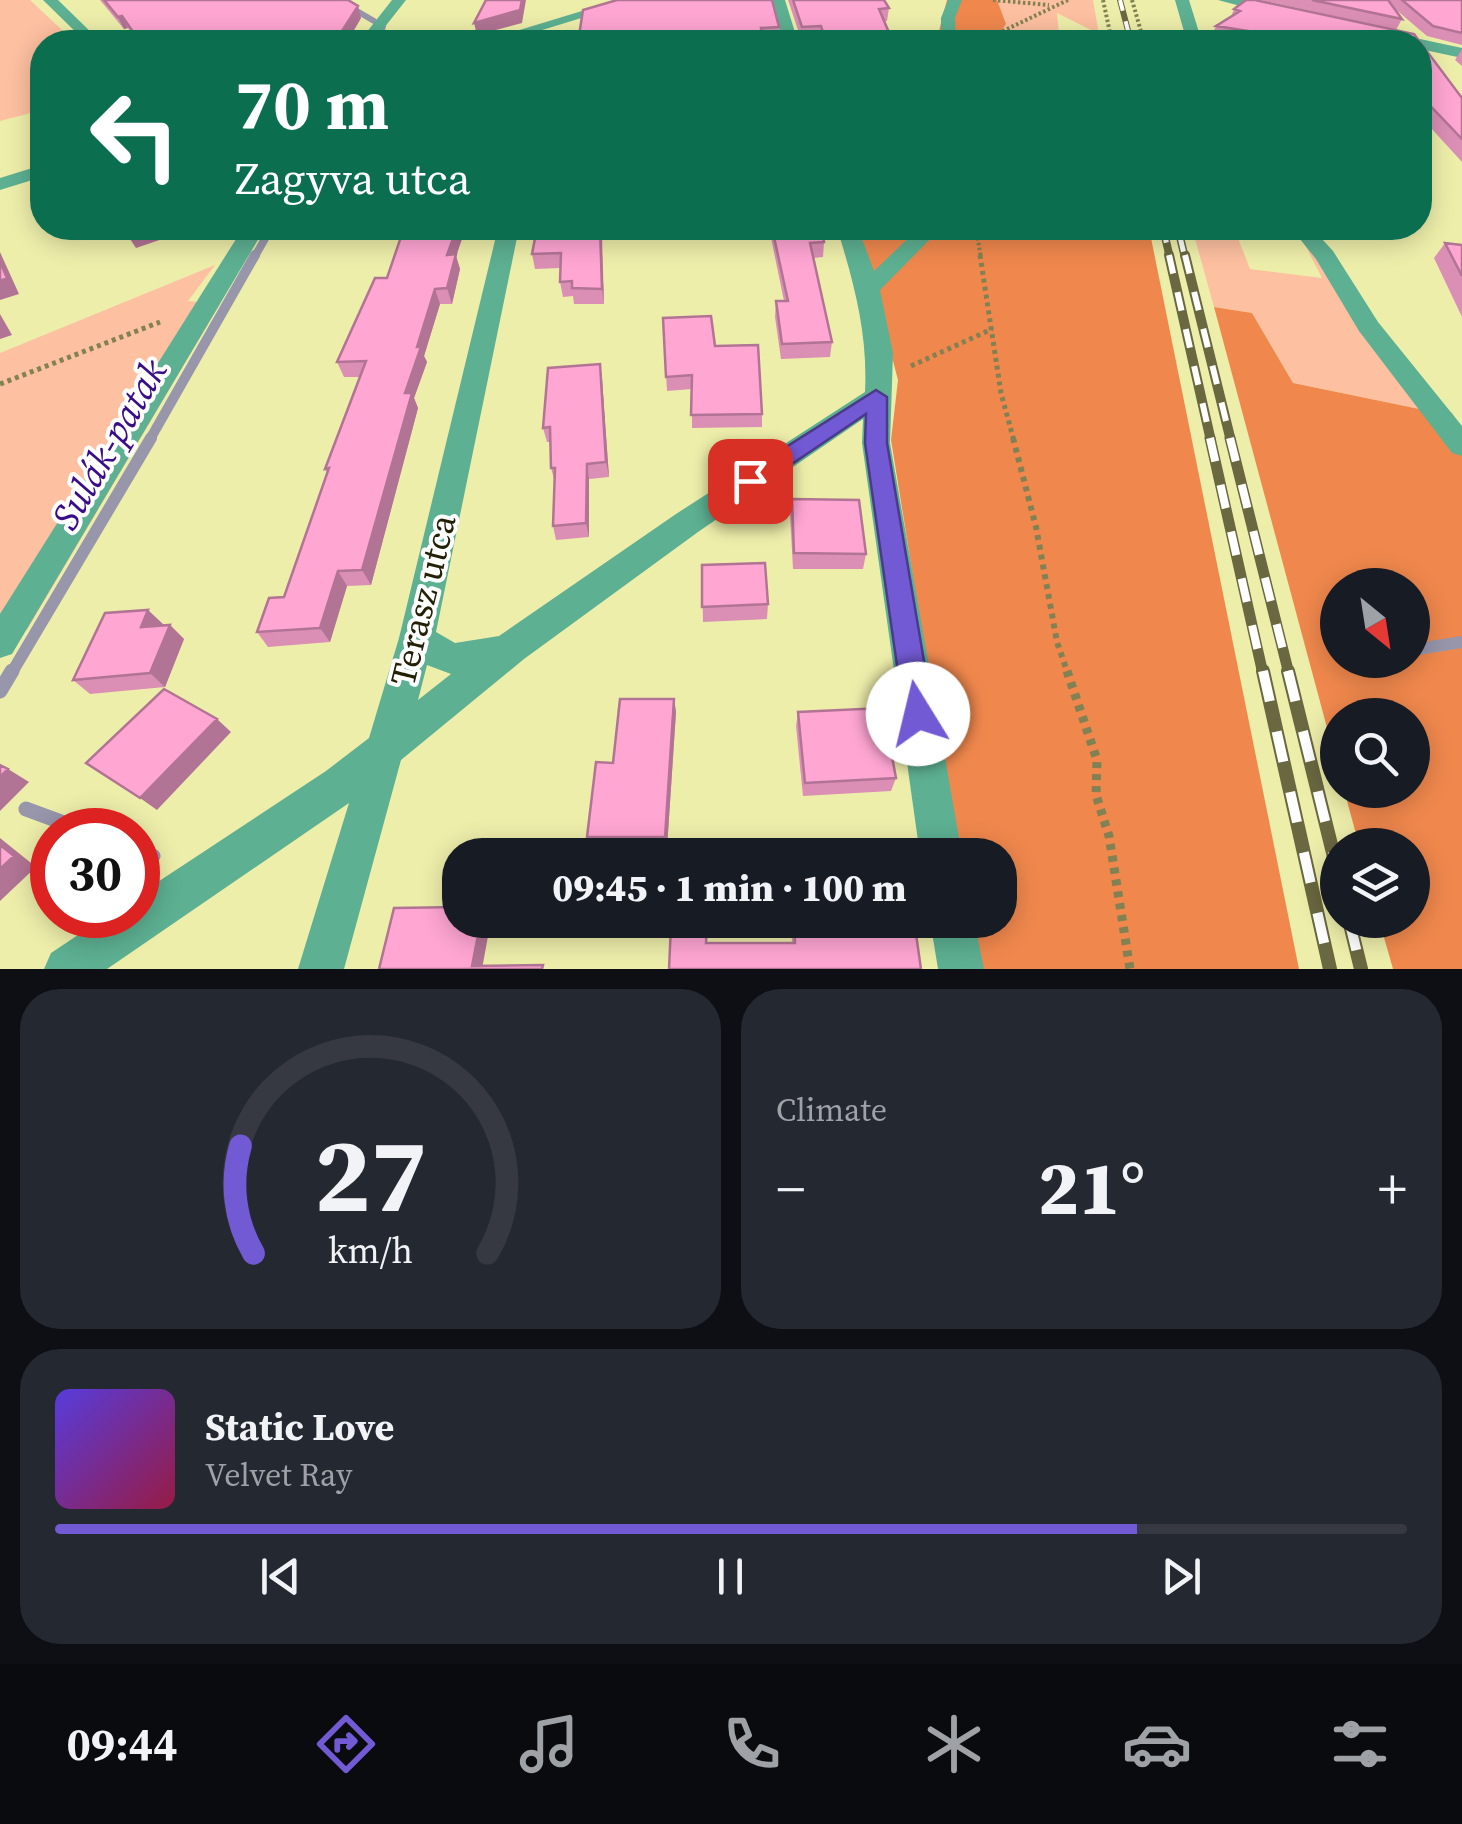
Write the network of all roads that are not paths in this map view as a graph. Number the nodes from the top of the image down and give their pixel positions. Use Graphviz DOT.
graph roads {
  1 [pos="50,0"];
  2 [pos="398,0"];
  3 [pos="557,0"];
  4 [pos="633,0"];
  5 [pos="778,0"];
  6 [pos="955,0"];
  7 [pos="1182,0"];
  8 [pos="1225,0"];
  9 [pos="364,10"];
  10 [pos="1295,16"];
  11 [pos="381,20"];
  12 [pos="553,24"];
  13 [pos="81,30"];
  14 [pos="374,30"];
  15 [pos="531,30"];
  16 [pos="552,30"];
  17 [pos="788,30"];
  18 [pos="948,30"];
  19 [pos="1191,30"];
  20 [pos="1432,47"];
  21 [pos="1462,54"];
  22 [pos="30,175"];
  23 [pos="0,184"];
  24 [pos="247,240"];
  25 [pos="505,240"];
  26 [pos="852,240"];
  27 [pos="919,240"];
  28 [pos="1312,240"];
  29 [pos="868,289"];
  30 [pos="878,388"];
  31 [pos="1462,446"];
  32 [pos="417,638"];
  33 [pos="0,643"];
  34 [pos="511,648"];
  35 [pos="383,749"];
  36 [pos="939,838"];
  37 [pos="956,938"];
  38 [pos="67,969"];
  39 [pos="321,969"];
  40 [pos="962,969"];
  1 -- 13 [label="street"];
  2 -- 11 [label="street"];
  3 -- 12 [label="street"];
  4 -- 12 [label="street"];
  5 -- 17 [label="street"];
  6 -- 18 [label="street"];
  7 -- 19 [label="street"];
  8 -- 10 [label="street"];
  9 -- 11 [label="street"];
  11 -- 14 [label="street"];
  12 -- 15 [label="street"];
  12 -- 16 [label="street"];
  20 -- 21 [label="street"];
  22 -- 23 [label="street"];
  24 -- 33 [label="street"];
  25 -- 32 [label="street, Terasz utca"];
  26 -- 29 [label="street"];
  27 -- 29 [label="street"];
  28 -- 31 [label="street"];
  29 -- 30 [label="street"];
  30 -- 34 [label="street"];
  30 -- 36 [label="street"];
  32 -- 34 [label="street"];
  32 -- 35 [label="street, Terasz utca"];
  34 -- 35 [label="street"];
  35 -- 38 [label="street"];
  35 -- 39 [label="street, Terasz utca"];
  37 -- 40 [label="street"];
}
